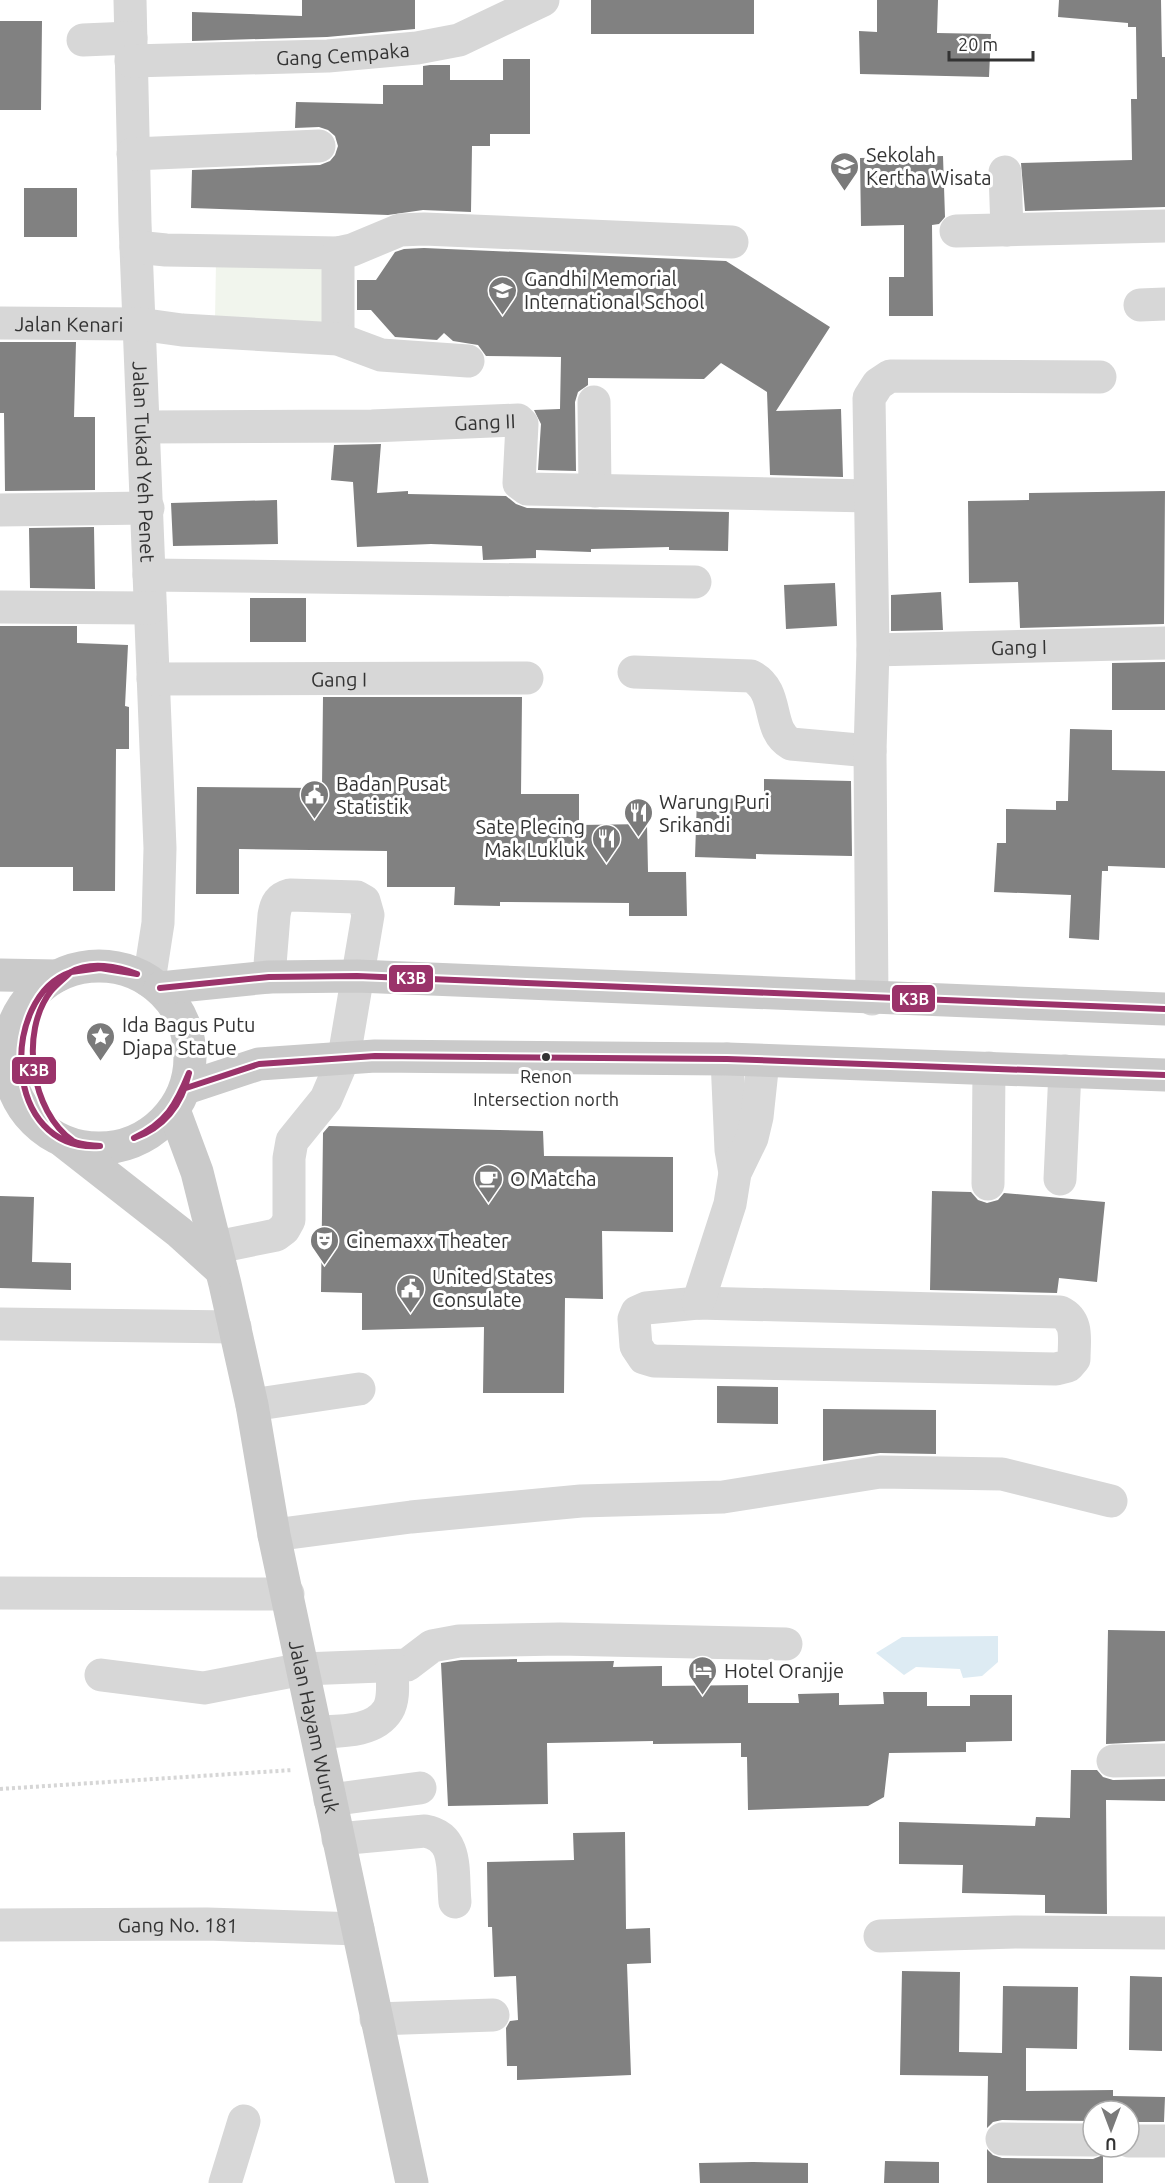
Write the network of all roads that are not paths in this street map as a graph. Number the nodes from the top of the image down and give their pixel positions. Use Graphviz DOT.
graph roads {
  1 [pos="130,0"];
  2 [pos="543,0"];
  3 [pos="83,40"];
  4 [pos="131,50"];
  5 [pos="319,146"];
  6 [pos="133,154"];
  7 [pos="1005,172"];
  8 [pos="1165,226"];
  9 [pos="1007,230"];
  10 [pos="956,231"];
  11 [pos="732,243"];
  12 [pos="136,247"];
  13 [pos="338,253"];
  14 [pos="0,323"];
  15 [pos="140,324"];
  16 [pos="338,339"];
  17 [pos="468,361"];
  18 [pos="1100,376"];
  19 [pos="594,402"];
  20 [pos="145,427"];
  21 [pos="595,490"];
  22 [pos="870,496"];
  23 [pos="148,508"];
  24 [pos="0,510"];
  25 [pos="149,575"];
  26 [pos="695,582"];
  27 [pos="0,606"];
  28 [pos="150,608"];
  29 [pos="1165,643"];
  30 [pos="873,650"];
  31 [pos="634,672"];
  32 [pos="527,678"];
  33 [pos="153,679"];
  34 [pos="870,751"];
  35 [pos="0,975"];
  36 [pos="357,975"];
  37 [pos="57,976"];
  38 [pos="269,977"];
  39 [pos="146,980"];
  40 [pos="872,999"];
  41 [pos="1165,1009"];
  42 [pos="344,1056"];
  43 [pos="727,1059"];
  44 [pos="763,1061"];
  45 [pos="989,1068"];
  46 [pos="1065,1071"];
  47 [pos="1165,1075"];
  48 [pos="8,1089"];
  49 [pos="180,1099"];
  50 [pos="59,1139"];
  51 [pos="735,1173"];
  52 [pos="1060,1179"];
  53 [pos="988,1185"];
  54 [pos="219,1258"];
  55 [pos="698,1303"];
  56 [pos="0,1324"];
  57 [pos="235,1327"];
  58 [pos="359,1389"];
  59 [pos="252,1405"];
  60 [pos="1111,1502"];
  61 [pos="274,1535"];
  62 [pos="0,1593"];
  63 [pos="288,1594"];
  64 [pos="786,1644"];
  65 [pos="392,1667"];
  66 [pos="303,1670"];
  67 [pos="101,1675"];
  68 [pos="317,1732"];
  69 [pos="1165,1760"];
  70 [pos="1113,1761"];
  71 [pos="420,1788"];
  72 [pos="330,1800"];
  73 [pos="338,1839"];
  74 [pos="455,1902"];
  75 [pos="0,1925"];
  76 [pos="358,1929"];
  77 [pos="1165,1933"];
  78 [pos="880,1936"];
  79 [pos="493,2015"];
  80 [pos="376,2019"];
  81 [pos="244,2121"];
  82 [pos="1002,2139"];
  83 [pos="1081,2140"];
  84 [pos="1141,2140"];
  85 [pos="1165,2141"];
  86 [pos="225,2183"];
  87 [pos="412,2183"];
  1 -- 4 [label="street, Jalan Tukad Yeh Penet"];
  2 -- 4 [label="street, Gang Cempaka"];
  3 -- 4 [label="street, Gang Cempaka"];
  4 -- 6 [label="street, Jalan Tukad Yeh Penet"];
  5 -- 6 [label="street"];
  6 -- 12 [label="street, Jalan Tukad Yeh Penet"];
  7 -- 9 [label="street"];
  8 -- 9 [label="street"];
  9 -- 10 [label="street"];
  11 -- 13 [label="street"];
  12 -- 13 [label="street"];
  12 -- 15 [label="street, Jalan Tukad Yeh Penet"];
  13 -- 16 [label="street"];
  14 -- 15 [label="street, Jalan Kenari"];
  15 -- 16 [label="street, Jalan Kenari"];
  15 -- 20 [label="street, Jalan Tukad Yeh Penet"];
  16 -- 17 [label="street, Jalan Kenari"];
  18 -- 22 [label="street"];
  19 -- 21 [label="street"];
  20 -- 21 [label="street, Gang II"];
  20 -- 23 [label="street, Jalan Tukad Yeh Penet"];
  21 -- 22 [label="street, Gang II"];
  22 -- 30 [label="street"];
  23 -- 24 [label="street"];
  23 -- 25 [label="street, Jalan Tukad Yeh Penet"];
  25 -- 26 [label="street"];
  25 -- 28 [label="street, Jalan Tukad Yeh Penet"];
  27 -- 28 [label="street"];
  28 -- 33 [label="street, Jalan Tukad Yeh Penet"];
  29 -- 30 [label="street, Gang I"];
  30 -- 34 [label="street"];
  31 -- 34 [label="street"];
  32 -- 33 [label="street, Gang I"];
  33 -- 39 [label="street, Jalan Tukad Yeh Penet"];
  34 -- 40 [label="street"];
  35 -- 37 [label="main road"];
  36 -- 38 [label="main road"];
  36 -- 38 [label="street"];
  36 -- 40 [label="main road"];
  36 -- 42 [label="street"];
  37 -- 39 [label="main road"];
  37 -- 48 [label="main road"];
  38 -- 39 [label="main road"];
  39 -- 49 [label="main road"];
  40 -- 41 [label="main road"];
  42 -- 43 [label="main road"];
  42 -- 49 [label="main road"];
  42 -- 54 [label="street"];
  43 -- 44 [label="main road"];
  43 -- 51 [label="street"];
  44 -- 45 [label="main road"];
  44 -- 51 [label="street"];
  45 -- 46 [label="main road"];
  45 -- 53 [label="street"];
  46 -- 47 [label="main road"];
  46 -- 52 [label="street"];
  48 -- 50 [label="main road"];
  49 -- 50 [label="main road"];
  49 -- 54 [label="main road, Jalan Hayam Wuruk"];
  50 -- 54 [label="main road"];
  51 -- 55 [label="street"];
  54 -- 57 [label="main road, Jalan Hayam Wuruk"];
  55 -- 55 [label="street"];
  56 -- 57 [label="street"];
  57 -- 59 [label="main road, Jalan Hayam Wuruk"];
  58 -- 59 [label="street"];
  59 -- 61 [label="main road, Jalan Hayam Wuruk"];
  60 -- 61 [label="street"];
  61 -- 63 [label="main road, Jalan Hayam Wuruk"];
  62 -- 63 [label="street"];
  63 -- 66 [label="main road, Jalan Hayam Wuruk"];
  64 -- 65 [label="street"];
  65 -- 66 [label="street"];
  65 -- 68 [label="street"];
  66 -- 67 [label="street"];
  66 -- 68 [label="main road, Jalan Hayam Wuruk"];
  68 -- 72 [label="main road, Jalan Hayam Wuruk"];
  69 -- 70 [label="street"];
  71 -- 72 [label="street"];
  72 -- 73 [label="main road, Jalan Hayam Wuruk"];
  73 -- 74 [label="street"];
  73 -- 76 [label="main road, Jalan Hayam Wuruk"];
  75 -- 76 [label="street, Gang No. 181"];
  76 -- 80 [label="main road, Jalan Hayam Wuruk"];
  77 -- 78 [label="street"];
  79 -- 80 [label="street"];
  80 -- 87 [label="main road, Jalan Hayam Wuruk"];
  81 -- 86 [label="street"];
  82 -- 83 [label="street"];
  84 -- 85 [label="street"];
}
